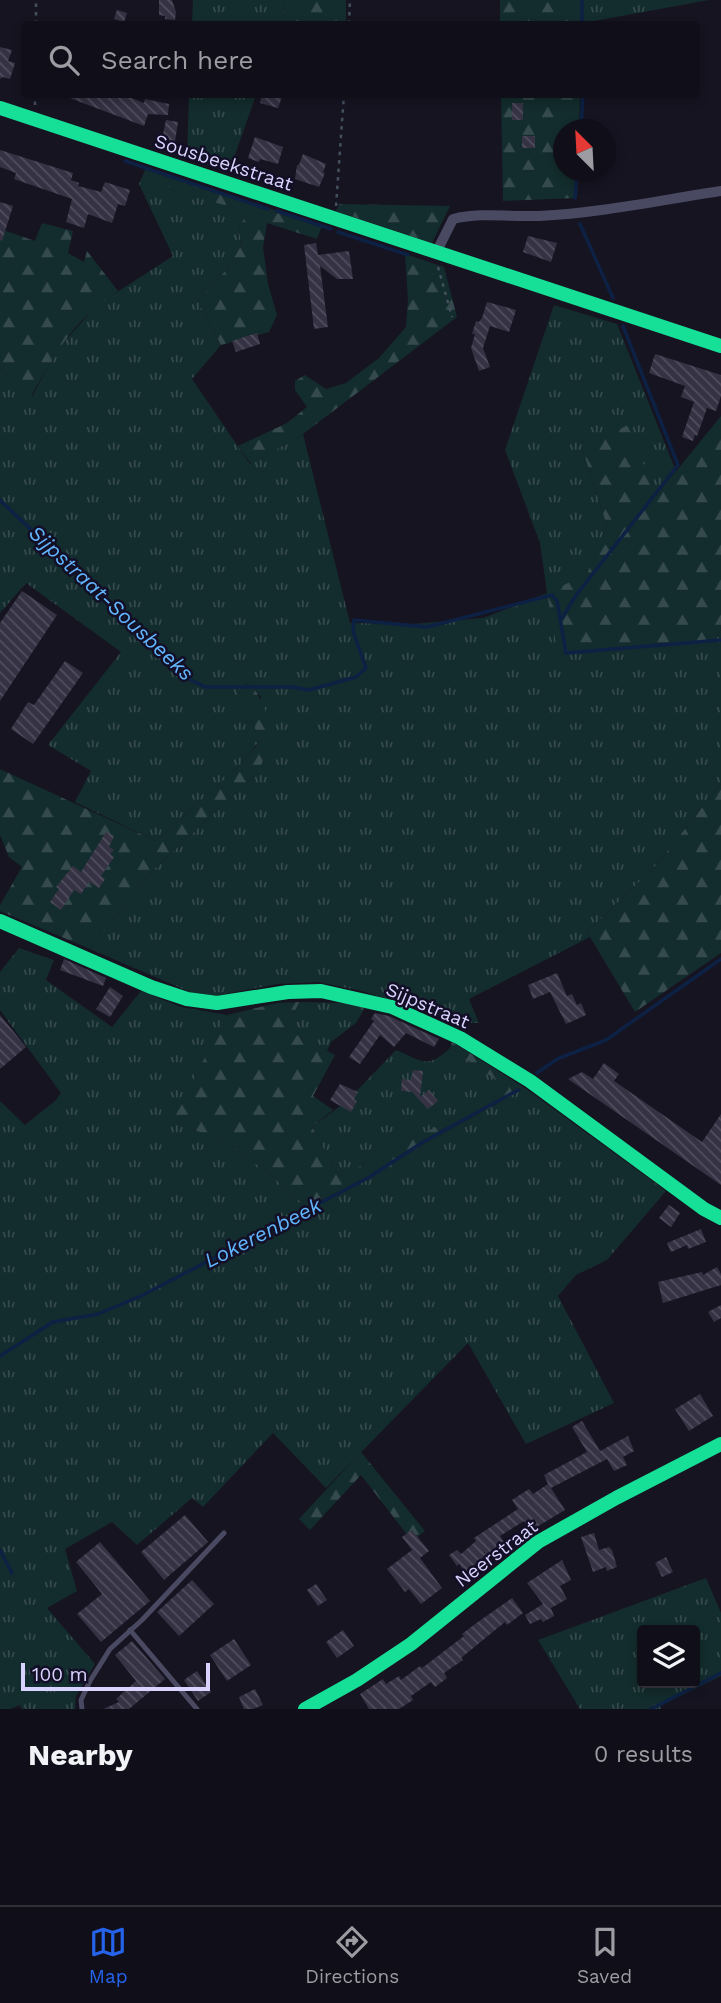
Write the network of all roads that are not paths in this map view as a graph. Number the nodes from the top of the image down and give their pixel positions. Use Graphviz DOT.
graph roads {
  1 [pos="0,108"];
  2 [pos="721,191"];
  3 [pos="436,253"];
  4 [pos="721,346"];
  5 [pos="0,921"];
  6 [pos="721,1218"];
  7 [pos="721,1444"];
  8 [pos="224,1533"];
  9 [pos="130,1630"];
  10 [pos="82,1709"];
  11 [pos="197,1709"];
  12 [pos="305,1709"];
  1 -- 3 [label="street, Sousbeekstraat"];
  2 -- 3 [label="street"];
  3 -- 4 [label="street, Sousbeekstraat"];
  5 -- 6 [label="street, Sijpstraat"];
  7 -- 12 [label="street, Neerstraat"];
  8 -- 9 [label="lane"];
  9 -- 10 [label="lane"];
  9 -- 11 [label="lane"];
}
